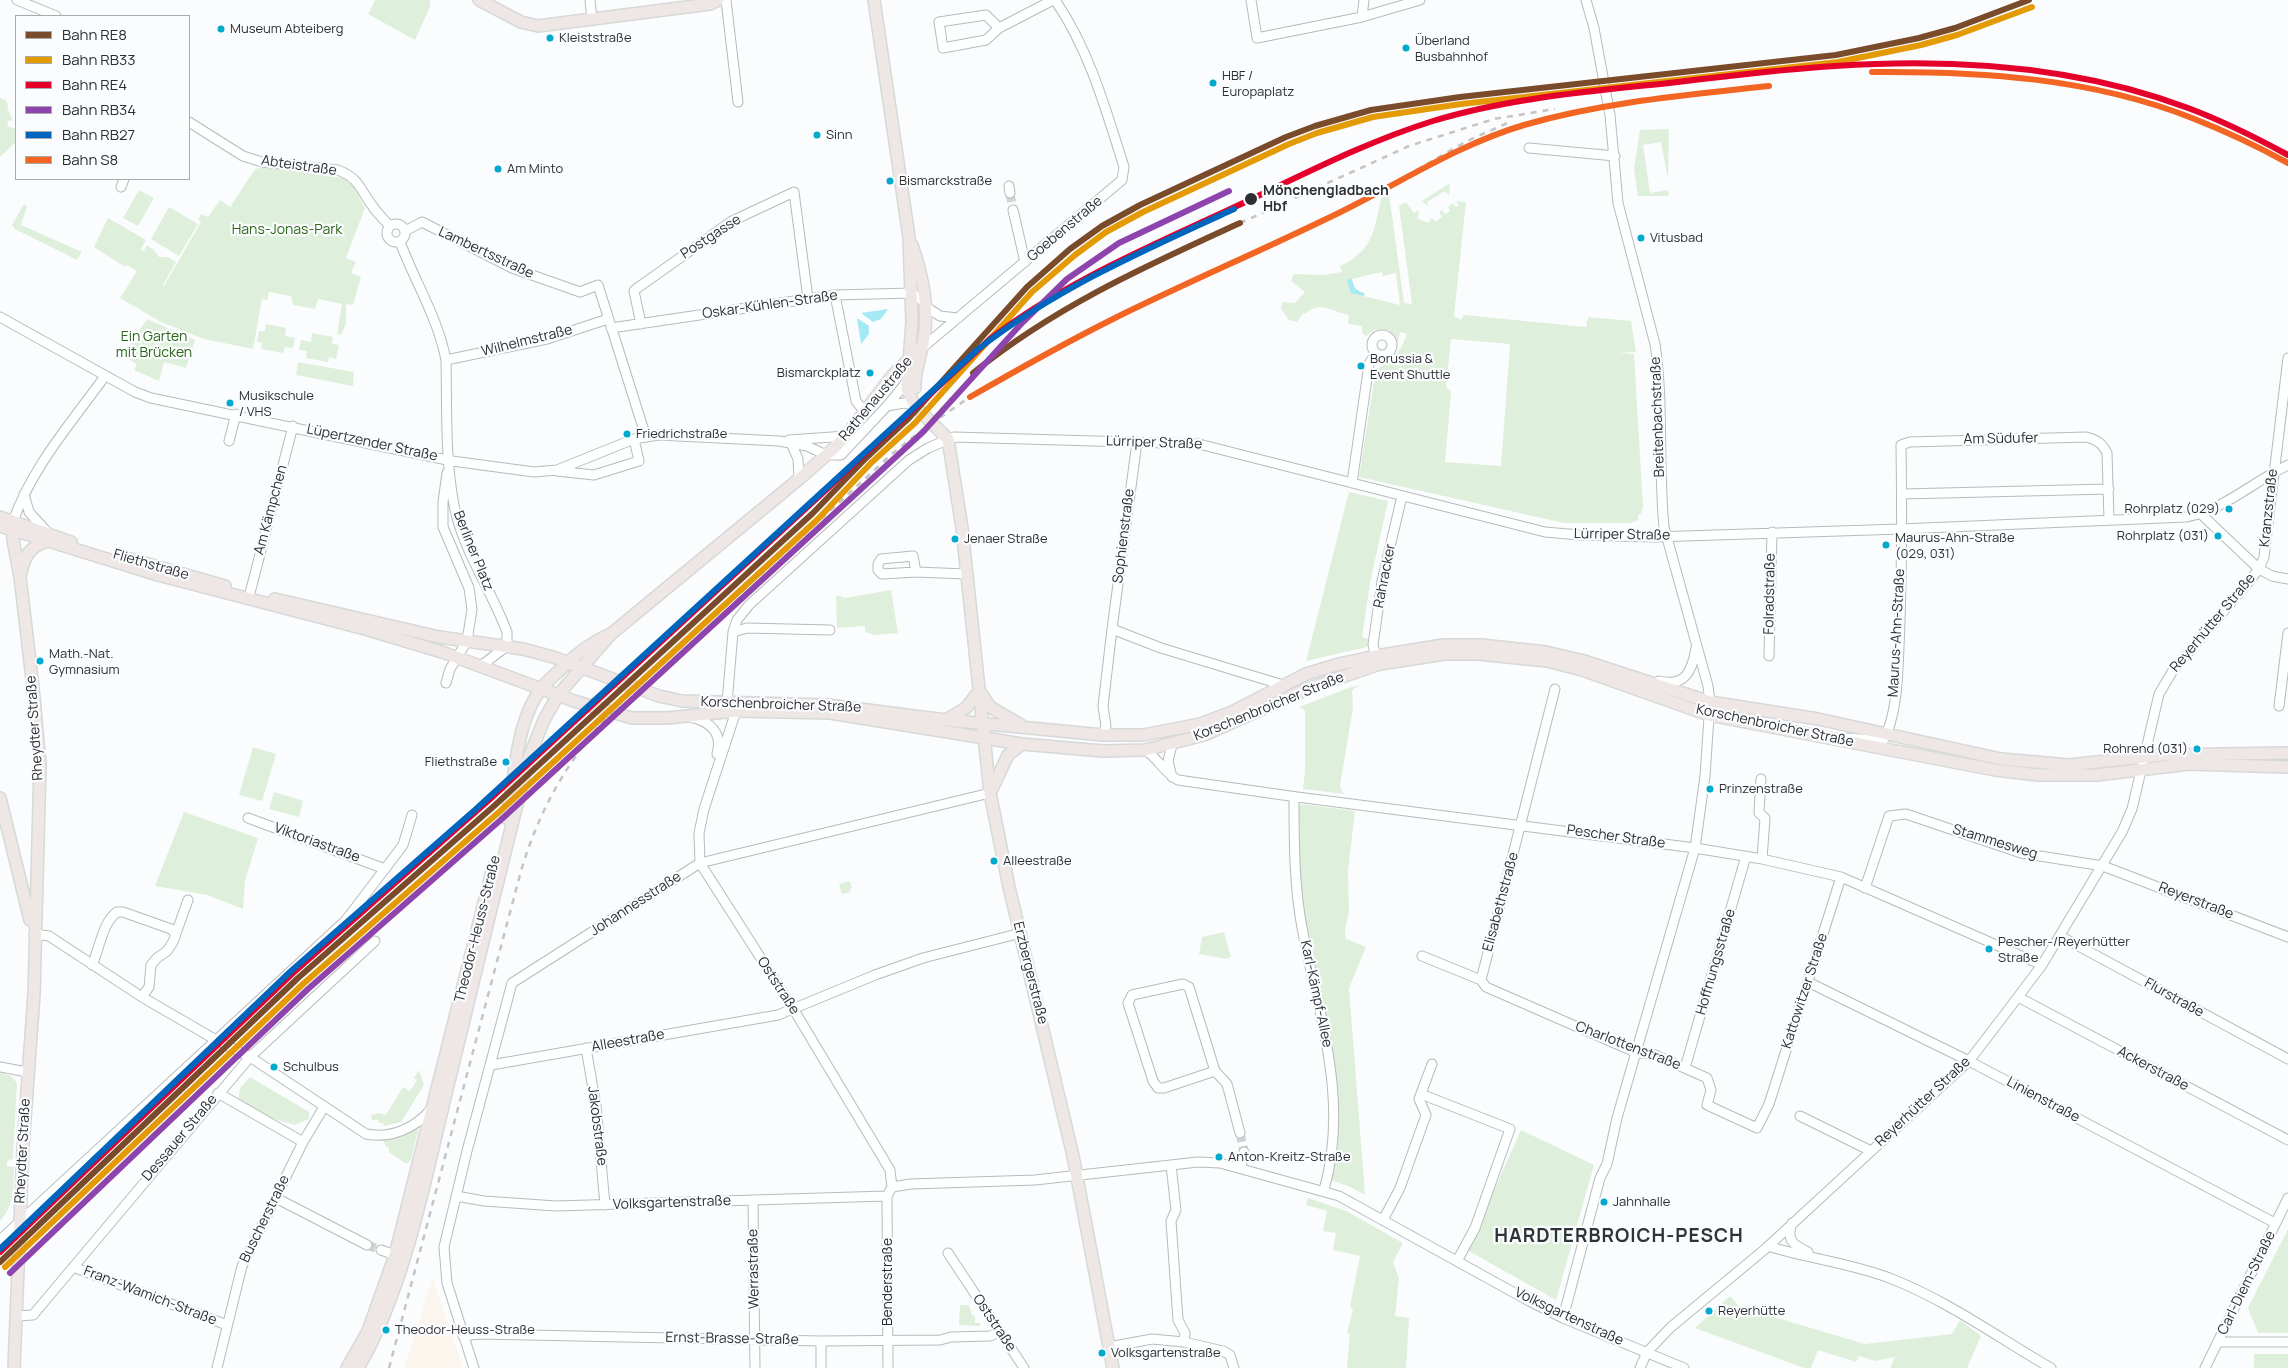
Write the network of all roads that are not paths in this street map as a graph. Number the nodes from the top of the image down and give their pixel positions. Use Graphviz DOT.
graph roads {
  1 [pos="17,0"];
  2 [pos="479,0"];
  3 [pos="590,0"];
  4 [pos="718,0"];
  5 [pos="726,0"];
  6 [pos="874,0"];
  7 [pos="1054,0"];
  8 [pos="1251,0"];
  9 [pos="1363,0"];
  10 [pos="1388,0"];
  11 [pos="1420,0"];
  12 [pos="1586,0"];
  13 [pos="1398,6"];
  14 [pos="54,15"];
  15 [pos="1362,17"];
  16 [pos="592,19"];
  17 [pos="999,28"];
  18 [pos="738,102"];
  19 [pos="190,123"];
  20 [pos="190,131"];
  21 [pos="209,136"];
  22 [pos="1529,148"];
  23 [pos="1615,156"];
  24 [pos="1013,210"];
  25 [pos="390,226"];
  26 [pos="405,231"];
  27 [pos="909,236"];
  28 [pos="400,242"];
  29 [pos="1025,262"];
  30 [pos="912,293"];
  31 [pos="835,295"];
  32 [pos="808,299"];
  33 [pos="926,305"];
  34 [pos="0,316"];
  35 [pos="957,318"];
  36 [pos="610,323"];
  37 [pos="641,324"];
  38 [pos="923,345"];
  39 [pos="1376,353"];
  40 [pos="910,357"];
  41 [pos="2288,358"];
  42 [pos="446,360"];
  43 [pos="105,376"];
  44 [pos="908,381"];
  45 [pos="886,406"];
  46 [pos="915,406"];
  47 [pos="864,411"];
  48 [pos="236,414"];
  49 [pos="293,426"];
  50 [pos="846,436"];
  51 [pos="646,437"];
  52 [pos="951,438"];
  53 [pos="634,440"];
  54 [pos="779,441"];
  55 [pos="229,442"];
  56 [pos="1137,442"];
  57 [pos="791,444"];
  58 [pos="826,455"];
  59 [pos="449,460"];
  60 [pos="2288,465"];
  61 [pos="557,470"];
  62 [pos="2273,472"];
  63 [pos="800,479"];
  64 [pos="1352,483"];
  65 [pos="2109,489"];
  66 [pos="24,494"];
  67 [pos="1902,494"];
  68 [pos="1402,496"];
  69 [pos="2201,514"];
  70 [pos="0,517"];
  71 [pos="2109,520"];
  72 [pos="0,526"];
  73 [pos="12,526"];
  74 [pos="1901,529"];
  75 [pos="1772,532"];
  76 [pos="1666,536"];
  77 [pos="48,538"];
  78 [pos="2259,568"];
  79 [pos="916,572"];
  80 [pos="967,574"];
  81 [pos="20,577"];
  82 [pos="2288,579"];
  83 [pos="250,593"];
  84 [pos="830,630"];
  85 [pos="1112,630"];
  86 [pos="734,632"];
  87 [pos="2288,633"];
  88 [pos="611,634"];
  89 [pos="467,641"];
  90 [pos="1696,643"];
  91 [pos="507,646"];
  92 [pos="1376,656"];
  93 [pos="1769,656"];
  94 [pos="458,657"];
  95 [pos="568,662"];
  96 [pos="482,665"];
  97 [pos="583,668"];
  98 [pos="1617,671"];
  99 [pos="556,674"];
  100 [pos="604,675"];
  101 [pos="572,680"];
  102 [pos="524,681"];
  103 [pos="446,682"];
  104 [pos="1283,685"];
  105 [pos="541,688"];
  106 [pos="1555,689"];
  107 [pos="979,691"];
  108 [pos="558,695"];
  109 [pos="1710,702"];
  110 [pos="727,703"];
  111 [pos="2279,706"];
  112 [pos="736,711"];
  113 [pos="1709,715"];
  114 [pos="684,716"];
  115 [pos="946,720"];
  116 [pos="981,723"];
  117 [pos="1026,728"];
  118 [pos="1888,734"];
  119 [pos="1103,735"];
  120 [pos="984,738"];
  121 [pos="1830,738"];
  122 [pos="1022,744"];
  123 [pos="1172,744"];
  124 [pos="1145,750"];
  125 [pos="2288,753"];
  126 [pos="2145,756"];
  127 [pos="2288,767"];
  128 [pos="716,770"];
  129 [pos="2141,771"];
  130 [pos="1172,777"];
  131 [pos="1761,779"];
  132 [pos="990,793"];
  133 [pos="1294,797"];
  134 [pos="0,798"];
  135 [pos="412,815"];
  136 [pos="248,818"];
  137 [pos="1521,825"];
  138 [pos="1695,848"];
  139 [pos="1746,856"];
  140 [pos="1762,859"];
  141 [pos="700,863"];
  142 [pos="2103,866"];
  143 [pos="385,869"];
  144 [pos="36,876"];
  145 [pos="1841,877"];
  146 [pos="21,879"];
  147 [pos="1866,888"];
  148 [pos="188,900"];
  149 [pos="175,933"];
  150 [pos="1020,933"];
  151 [pos="34,934"];
  152 [pos="2060,936"];
  153 [pos="2288,937"];
  154 [pos="375,941"];
  155 [pos="1422,956"];
  156 [pos="92,965"];
  157 [pos="2042,965"];
  158 [pos="1480,980"];
  159 [pos="1808,982"];
  160 [pos="142,997"];
  161 [pos="2018,997"];
  162 [pos="794,1010"];
  163 [pos="216,1040"];
  164 [pos="586,1048"];
  165 [pos="1637,1053"];
  166 [pos="250,1057"];
  167 [pos="2288,1059"];
  168 [pos="1969,1061"];
  169 [pos="1432,1064"];
  170 [pos="491,1065"];
  171 [pos="0,1066"];
  172 [pos="1685,1068"];
  173 [pos="1215,1071"];
  174 [pos="27,1072"];
  175 [pos="218,1093"];
  176 [pos="1421,1094"];
  177 [pos="1769,1104"];
  178 [pos="434,1106"];
  179 [pos="324,1107"];
  180 [pos="1800,1116"];
  181 [pos="1240,1133"];
  182 [pos="2288,1140"];
  183 [pos="303,1142"];
  184 [pos="1871,1151"];
  185 [pos="1244,1152"];
  186 [pos="1171,1165"];
  187 [pos="1241,1168"];
  188 [pos="1076,1177"];
  189 [pos="892,1187"];
  190 [pos="1324,1190"];
  191 [pos="887,1196"];
  192 [pos="276,1198"];
  193 [pos="2288,1198"];
  194 [pos="455,1200"];
  195 [pos="752,1200"];
  196 [pos="605,1205"];
  197 [pos="1383,1220"];
  198 [pos="19,1221"];
  199 [pos="1792,1223"];
  200 [pos="2275,1223"];
  201 [pos="0,1240"];
  202 [pos="367,1245"];
  203 [pos="1768,1246"];
  204 [pos="381,1250"];
  205 [pos="948,1253"];
  206 [pos="395,1255"];
  207 [pos="1819,1257"];
  208 [pos="1457,1261"];
  209 [pos="72,1267"];
  210 [pos="16,1316"];
  211 [pos="1563,1318"];
  212 [pos="227,1325"];
  213 [pos="1000,1332"];
  214 [pos="463,1336"];
  215 [pos="755,1340"];
  216 [pos="889,1340"];
  217 [pos="821,1341"];
  218 [pos="1184,1342"];
  219 [pos="2218,1342"];
  220 [pos="2288,1342"];
  221 [pos="1109,1347"];
  222 [pos="1647,1352"];
  223 [pos="14,1368"];
  224 [pos="217,1368"];
  225 [pos="347,1368"];
  226 [pos="358,1368"];
  227 [pos="474,1368"];
  228 [pos="755,1368"];
  229 [pos="821,1368"];
  230 [pos="888,1368"];
  231 [pos="1024,1368"];
  232 [pos="1113,1368"];
  233 [pos="1234,1368"];
  234 [pos="1640,1368"];
  235 [pos="1684,1368"];
  236 [pos="2051,1368"];
  237 [pos="2206,1368"];
  1 -- 14 [label="street"];
  2 -- 16 [label="main road"];
  3 -- 16 [label="street"];
  4 -- 16 [label="main road"];
  5 -- 18 [label="street"];
  6 -- 27 [label="main road"];
  7 -- 17 [label="street"];
  7 -- 29 [label="street, Goebenstraße"];
  8 -- 15 [label="street"];
  9 -- 15 [label="street"];
  10 -- 13 [label="street"];
  11 -- 13 [label="street"];
  12 -- 23 [label="street, Breitenbachstraße"];
  13 -- 15 [label="street"];
  17 -- 17 [label="street"];
  19 -- 21 [label="street, Abteistraße"];
  20 -- 21 [label="street, Abteistraße"];
  21 -- 25 [label="street, Abteistraße"];
  22 -- 23 [label="street"];
  23 -- 76 [label="street, Breitenbachstraße"];
  24 -- 29 [label="street"];
  25 -- 26 [label="street"];
  25 -- 28 [label="street"];
  26 -- 28 [label="street"];
  26 -- 36 [label="street, Lambertsstraße"];
  27 -- 30 [label="main road"];
  27 -- 33 [label="main road"];
  28 -- 42 [label="street"];
  29 -- 35 [label="street, Goebenstraße"];
  30 -- 31 [label="street, Oskar-Kühlen-Straße"];
  30 -- 33 [label="street"];
  30 -- 40 [label="main road"];
  31 -- 32 [label="street, Oskar-Kühlen-Straße"];
  31 -- 47 [label="street"];
  32 -- 37 [label="street, Oskar-Kühlen-Straße"];
  32 -- 37 [label="street, Postgasse"];
  33 -- 35 [label="street"];
  33 -- 38 [label="main road"];
  34 -- 43 [label="street, Lüpertzender Straße"];
  35 -- 38 [label="street, Goebenstraße"];
  36 -- 37 [label="street, Oskar-Kühlen-Straße"];
  36 -- 42 [label="street, Wilhelmstraße"];
  36 -- 51 [label="street"];
  38 -- 40 [label="main road, Rathenaustraße"];
  38 -- 44 [label="street, Rathenaustraße"];
  38 -- 52 [label="main road"];
  39 -- 64 [label="street"];
  40 -- 44 [label="main road"];
  40 -- 47 [label="main road, Rathenaustraße"];
  41 -- 62 [label="street, Kranzstraße"];
  42 -- 59 [label="street"];
  43 -- 48 [label="street, Lüpertzender Straße"];
  43 -- 66 [label="street"];
  44 -- 45 [label="street, Rathenaustraße"];
  44 -- 46 [label="main road"];
  45 -- 46 [label="street"];
  45 -- 58 [label="street, Rathenaustraße"];
  46 -- 52 [label="main road"];
  47 -- 50 [label="main road, Rathenaustraße"];
  48 -- 49 [label="street, Lüpertzender Straße"];
  48 -- 55 [label="street"];
  49 -- 59 [label="street, Lüpertzender Straße"];
  49 -- 83 [label="street, Am Kämpchen"];
  50 -- 54 [label="street"];
  50 -- 58 [label="main road, Rathenaustraße"];
  51 -- 53 [label="street, Lüpertzender Straße"];
  51 -- 54 [label="street, Lüpertzender Straße"];
  52 -- 56 [label="street, Lürriper Straße"];
  52 -- 80 [label="main road, Erzbergerstraße"];
  52 -- 86 [label="street"];
  53 -- 61 [label="street, Lüpertzender Straße"];
  53 -- 61 [label="street, Lüpertzender Straße"];
  54 -- 57 [label="street, Lüpertzender Straße"];
  56 -- 64 [label="street, Lürriper Straße"];
  56 -- 85 [label="street, Sophienstraße"];
  57 -- 58 [label="street, Lüpertzender Straße"];
  57 -- 63 [label="street"];
  58 -- 63 [label="main road, Rathenaustraße"];
  59 -- 61 [label="street, Lüpertzender Straße"];
  59 -- 89 [label="street, Berliner Platz"];
  59 -- 91 [label="street, Berliner Platz"];
  60 -- 62 [label="street, Lürriper Straße"];
  62 -- 69 [label="street, Lürriper Straße"];
  62 -- 78 [label="street, Kranzstraße"];
  63 -- 88 [label="main road, Rathenaustraße"];
  64 -- 68 [label="street, Lürriper Straße"];
  65 -- 67 [label="street"];
  65 -- 67 [label="street, Am Südufer"];
  65 -- 71 [label="street, Am Südufer"];
  66 -- 73 [label="street"];
  66 -- 77 [label="street"];
  67 -- 74 [label="street, Am Südufer"];
  68 -- 76 [label="street, Lürriper Straße"];
  68 -- 92 [label="street, Rahracker"];
  69 -- 71 [label="street, Lürriper Straße"];
  69 -- 78 [label="street"];
  70 -- 73 [label="main road, Fliethstraße"];
  71 -- 74 [label="street, Lürriper Straße"];
  72 -- 73 [label="main road, Fliethstraße"];
  73 -- 77 [label="main road, Fliethstraße"];
  73 -- 81 [label="main road, Rheydter Straße"];
  74 -- 75 [label="street, Lürriper Straße"];
  74 -- 118 [label="street, Maurus-Ahn-Straße"];
  75 -- 76 [label="street, Lürriper Straße"];
  75 -- 93 [label="street, Folradstraße"];
  76 -- 90 [label="street, Breitenbachstraße"];
  77 -- 81 [label="main road"];
  77 -- 83 [label="main road, Fliethstraße"];
  77 -- 94 [label="main road, Fliethstraße"];
  78 -- 82 [label="street"];
  78 -- 126 [label="street, Reyerhütter Straße"];
  79 -- 80 [label="street"];
  80 -- 107 [label="main road, Erzbergerstraße"];
  81 -- 144 [label="main road, Rheydter Straße"];
  83 -- 89 [label="main road, Fliethstraße"];
  84 -- 86 [label="street"];
  85 -- 104 [label="street"];
  85 -- 119 [label="street, Sophienstraße"];
  86 -- 110 [label="street"];
  87 -- 111 [label="street"];
  88 -- 95 [label="main road, Rathenaustraße"];
  88 -- 97 [label="main road, Rathenaustraße"];
  89 -- 91 [label="main road, Fliethstraße"];
  89 -- 94 [label="street"];
  90 -- 98 [label="street"];
  90 -- 109 [label="street, Breitenbachstraße"];
  91 -- 95 [label="main road, Fliethstraße"];
  91 -- 96 [label="street"];
  92 -- 98 [label="main road, Korschenbroicher Straße"];
  92 -- 104 [label="main road, Korschenbroicher Straße"];
  94 -- 96 [label="main road, Fliethstraße"];
  94 -- 103 [label="street"];
  95 -- 97 [label="main road, Korschenbroicher Straße"];
  95 -- 99 [label="main road, Rathenaustraße"];
  96 -- 102 [label="main road, Fliethstraße"];
  97 -- 99 [label="main road"];
  97 -- 100 [label="main road, Korschenbroicher Straße"];
  97 -- 101 [label="main road, Rathenaustraße"];
  98 -- 109 [label="main road, Korschenbroicher Straße"];
  99 -- 102 [label="main road"];
  99 -- 105 [label="main road, Rathenaustraße"];
  100 -- 101 [label="main road"];
  100 -- 110 [label="main road, Korschenbroicher Straße"];
  101 -- 105 [label="main road"];
  101 -- 108 [label="main road, Rathenaustraße"];
  102 -- 105 [label="main road, Fliethstraße"];
  104 -- 119 [label="main road, Korschenbroicher Straße"];
  105 -- 108 [label="main road, Korschenbroicher Straße"];
  105 -- 178 [label="main road, Theodor-Heuss-Straße"];
  106 -- 137 [label="street, Elisabethstraße"];
  107 -- 115 [label="main road"];
  107 -- 116 [label="main road, Erzbergerstraße"];
  107 -- 117 [label="main road"];
  108 -- 114 [label="main road, Korschenbroicher Straße"];
  108 -- 226 [label="main road, Theodor-Heuss-Straße"];
  109 -- 113 [label="street, Breitenbachstraße"];
  109 -- 118 [label="main road, Korschenbroicher Straße"];
  110 -- 115 [label="main road, Korschenbroicher Straße"];
  112 -- 114 [label="main road, Korschenbroicher Straße"];
  112 -- 120 [label="main road, Korschenbroicher Straße"];
  112 -- 128 [label="street"];
  113 -- 121 [label="main road, Korschenbroicher Straße"];
  113 -- 123 [label="main road, Korschenbroicher Straße"];
  113 -- 138 [label="street"];
  114 -- 128 [label="street"];
  115 -- 116 [label="main road, Korschenbroicher Straße"];
  116 -- 117 [label="main road, Korschenbroicher Straße"];
  116 -- 120 [label="main road, Erzbergerstraße"];
  117 -- 119 [label="main road, Korschenbroicher Straße"];
  118 -- 121 [label="street"];
  118 -- 126 [label="main road, Korschenbroicher Straße"];
  120 -- 122 [label="main road, Korschenbroicher Straße"];
  120 -- 132 [label="main road, Erzbergerstraße"];
  121 -- 129 [label="main road, Korschenbroicher Straße"];
  122 -- 124 [label="main road, Korschenbroicher Straße"];
  122 -- 132 [label="main road"];
  123 -- 124 [label="main road, Korschenbroicher Straße"];
  123 -- 130 [label="street"];
  124 -- 130 [label="street"];
  125 -- 126 [label="main road, Korschenbroicher Straße"];
  126 -- 129 [label="street, Reyerhütter Straße"];
  127 -- 129 [label="main road, Korschenbroicher Straße"];
  128 -- 141 [label="street"];
  129 -- 142 [label="street, Reyerhütter Straße"];
  130 -- 133 [label="street, Pescher Straße"];
  131 -- 140 [label="street"];
  132 -- 141 [label="street, Johannesstraße"];
  132 -- 150 [label="main road, Erzbergerstraße"];
  133 -- 137 [label="street, Pescher Straße"];
  133 -- 190 [label="street, Karl-Kämpf-Allee"];
  134 -- 146 [label="main road, Rheydter Straße"];
  135 -- 143 [label="street"];
  136 -- 143 [label="street, Viktoriastraße"];
  137 -- 138 [label="street, Pescher Straße"];
  137 -- 158 [label="street, Elisabethstraße"];
  138 -- 139 [label="street, Pescher Straße"];
  138 -- 165 [label="street"];
  139 -- 140 [label="street, Pescher Straße"];
  139 -- 172 [label="street, Hoffnungsstraße"];
  140 -- 145 [label="street, Pescher Straße"];
  141 -- 162 [label="street, Oststraße"];
  141 -- 170 [label="street, Johannesstraße"];
  142 -- 147 [label="street, Stammesweg"];
  142 -- 152 [label="street, Reyerhütter Straße"];
  142 -- 153 [label="street, Reyerstraße"];
  143 -- 163 [label="street"];
  144 -- 146 [label="main road"];
  144 -- 151 [label="main road, Rheydter Straße"];
  145 -- 147 [label="street, Pescher Straße"];
  145 -- 159 [label="street, Kattowitzer Straße"];
  146 -- 151 [label="main road, Rheydter Straße"];
  147 -- 157 [label="street, Pescher Straße"];
  148 -- 149 [label="street"];
  149 -- 156 [label="street"];
  149 -- 160 [label="street"];
  150 -- 162 [label="street, Alleestraße"];
  150 -- 188 [label="main road, Erzbergerstraße"];
  151 -- 156 [label="street"];
  151 -- 174 [label="main road, Rheydter Straße"];
  152 -- 157 [label="street, Reyerhütter Straße"];
  152 -- 167 [label="street, Flurstraße"];
  154 -- 166 [label="street, Dessauer Straße"];
  155 -- 158 [label="street, Charlottenstraße"];
  156 -- 160 [label="street"];
  157 -- 161 [label="street, Reyerhütter Straße"];
  158 -- 165 [label="street, Charlottenstraße"];
  159 -- 168 [label="street, Linienstraße"];
  159 -- 177 [label="street, Kattowitzer Straße"];
  160 -- 163 [label="street"];
  161 -- 168 [label="street, Reyerhütter Straße"];
  161 -- 182 [label="street, Ackerstraße"];
  162 -- 164 [label="street, Alleestraße"];
  162 -- 189 [label="street, Oststraße"];
  163 -- 166 [label="street"];
  163 -- 198 [label="street"];
  164 -- 170 [label="street, Alleestraße"];
  164 -- 196 [label="street, Jakobstraße"];
  165 -- 172 [label="street, Charlottenstraße"];
  165 -- 211 [label="street"];
  166 -- 175 [label="street, Dessauer Straße"];
  166 -- 179 [label="street"];
  168 -- 184 [label="street, Reyerhütter Straße"];
  168 -- 200 [label="street, Linienstraße"];
  169 -- 176 [label="street"];
  170 -- 194 [label="street, Johannesstraße"];
  171 -- 174 [label="street"];
  172 -- 177 [label="street, Charlottenstraße"];
  173 -- 173 [label="street"];
  173 -- 181 [label="street"];
  174 -- 198 [label="main road, Rheydter Straße"];
  175 -- 183 [label="street"];
  175 -- 209 [label="street, Dessauer Straße"];
  176 -- 197 [label="street"];
  176 -- 208 [label="street"];
  178 -- 179 [label="street"];
  178 -- 206 [label="main road, Theodor-Heuss-Straße"];
  179 -- 183 [label="street, Buscherstraße"];
  180 -- 184 [label="street, Reyerhütter Straße"];
  183 -- 192 [label="street, Buscherstraße"];
  184 -- 199 [label="street, Reyerhütter Straße"];
  185 -- 187 [label="street"];
  186 -- 187 [label="street, Volksgartenstraße"];
  186 -- 188 [label="street, Volksgartenstraße"];
  186 -- 218 [label="street"];
  187 -- 190 [label="street, Volksgartenstraße"];
  188 -- 189 [label="street, Volksgartenstraße"];
  188 -- 221 [label="main road, Erzbergerstraße"];
  189 -- 191 [label="street"];
  190 -- 197 [label="street, Volksgartenstraße"];
  191 -- 195 [label="street, Volksgartenstraße"];
  191 -- 216 [label="street, Benderstraße"];
  192 -- 202 [label="street"];
  192 -- 212 [label="street, Buscherstraße"];
  193 -- 200 [label="street, Carl-Diem-Straße"];
  194 -- 196 [label="street, Volksgartenstraße"];
  194 -- 214 [label="street, Johannesstraße"];
  195 -- 196 [label="street, Volksgartenstraße"];
  195 -- 215 [label="street, Werrastraße"];
  197 -- 208 [label="street, Volksgartenstraße"];
  198 -- 201 [label="street"];
  198 -- 210 [label="main road, Rheydter Straße"];
  199 -- 203 [label="street, Reyerhütter Straße"];
  199 -- 207 [label="street"];
  200 -- 219 [label="street, Carl-Diem-Straße"];
  203 -- 207 [label="street"];
  203 -- 222 [label="street, Reyerhütter Straße"];
  204 -- 206 [label="street"];
  205 -- 213 [label="street, Oststraße"];
  206 -- 225 [label="main road, Theodor-Heuss-Straße"];
  207 -- 236 [label="street"];
  208 -- 211 [label="street, Volksgartenstraße"];
  209 -- 210 [label="street, Dessauer Straße"];
  209 -- 212 [label="street, Franz-Wamich-Straße"];
  210 -- 223 [label="main road, Rheydter Straße"];
  211 -- 222 [label="street, Volksgartenstraße"];
  212 -- 224 [label="street, Buscherstraße"];
  213 -- 216 [label="street, Ernst-Brasse-Straße"];
  213 -- 231 [label="street, Oststraße"];
  214 -- 215 [label="street, Ernst-Brasse-Straße"];
  214 -- 227 [label="street, Johannesstraße"];
  215 -- 217 [label="street, Ernst-Brasse-Straße"];
  215 -- 228 [label="street, Werrastraße"];
  216 -- 217 [label="street, Ernst-Brasse-Straße"];
  216 -- 230 [label="street, Benderstraße"];
  217 -- 229 [label="street"];
  218 -- 221 [label="street"];
  218 -- 233 [label="street"];
  219 -- 220 [label="street"];
  219 -- 237 [label="street, Carl-Diem-Straße"];
  221 -- 232 [label="main road, Erzbergerstraße"];
  222 -- 234 [label="street, Reyerhütter Straße"];
  222 -- 235 [label="street, Volksgartenstraße"];
}
